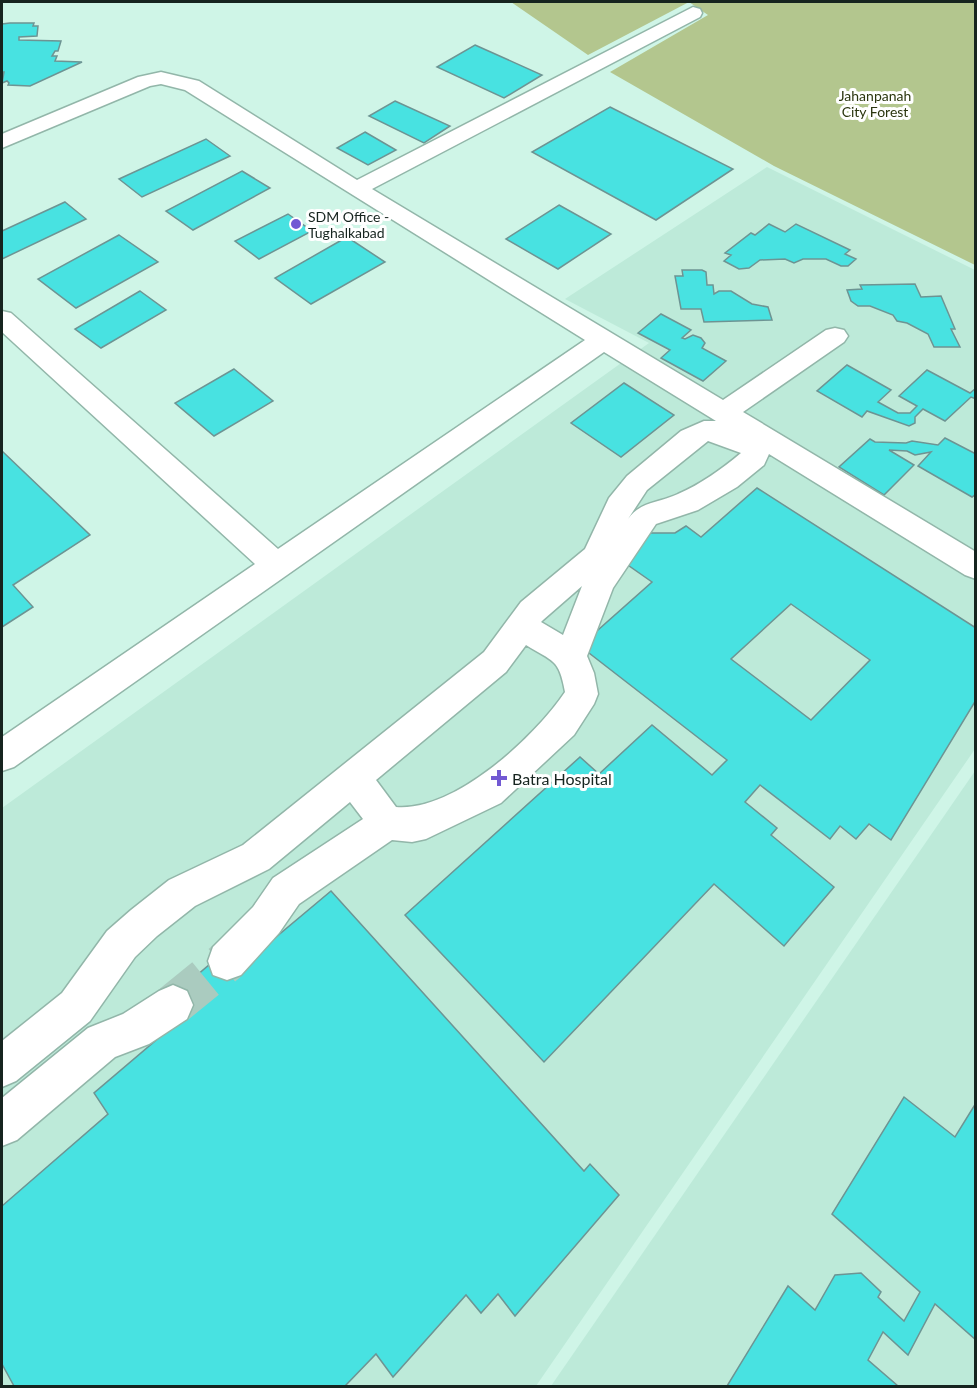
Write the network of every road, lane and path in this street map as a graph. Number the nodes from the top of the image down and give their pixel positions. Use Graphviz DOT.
graph roads {
  1 [pos="693,13"];
  2 [pos="2,142"];
  3 [pos="356,189"];
  4 [pos="2,320"];
  5 [pos="835,336"];
  6 [pos="603,340"];
  7 [pos="723,413"];
  8 [pos="276,565"];
  9 [pos="975,567"];
  10 [pos="520,626"];
  11 [pos="571,656"];
  12 [pos="2,756"];
  13 [pos="353,778"];
  14 [pos="387,824"];
  15 [pos="256,857"];
  16 [pos="286,891"];
  17 [pos="227,961"];
  18 [pos="173,1005"];
  19 [pos="76,1007"];
  20 [pos="102,1042"];
  21 [pos="2,1067"];
  22 [pos="2,1125"];
  1 -- 3 [label="street"];
  2 -- 3 [label="street"];
  3 -- 6 [label="street"];
  4 -- 8 [label="street"];
  5 -- 7 [label="street"];
  6 -- 7 [label="street"];
  6 -- 8 [label="street"];
  7 -- 9 [label="street"];
  8 -- 12 [label="street"];
  10 -- 11 [label="street"];
  10 -- 11 [label="street"];
  10 -- 13 [label="street"];
  11 -- 14 [label="street"];
  13 -- 14 [label="street"];
  13 -- 15 [label="street"];
  14 -- 16 [label="street"];
  15 -- 16 [label="street"];
  15 -- 19 [label="street"];
  16 -- 17 [label="street"];
  18 -- 20 [label="street"];
  19 -- 20 [label="street"];
  19 -- 21 [label="street"];
  20 -- 22 [label="street"];
}
